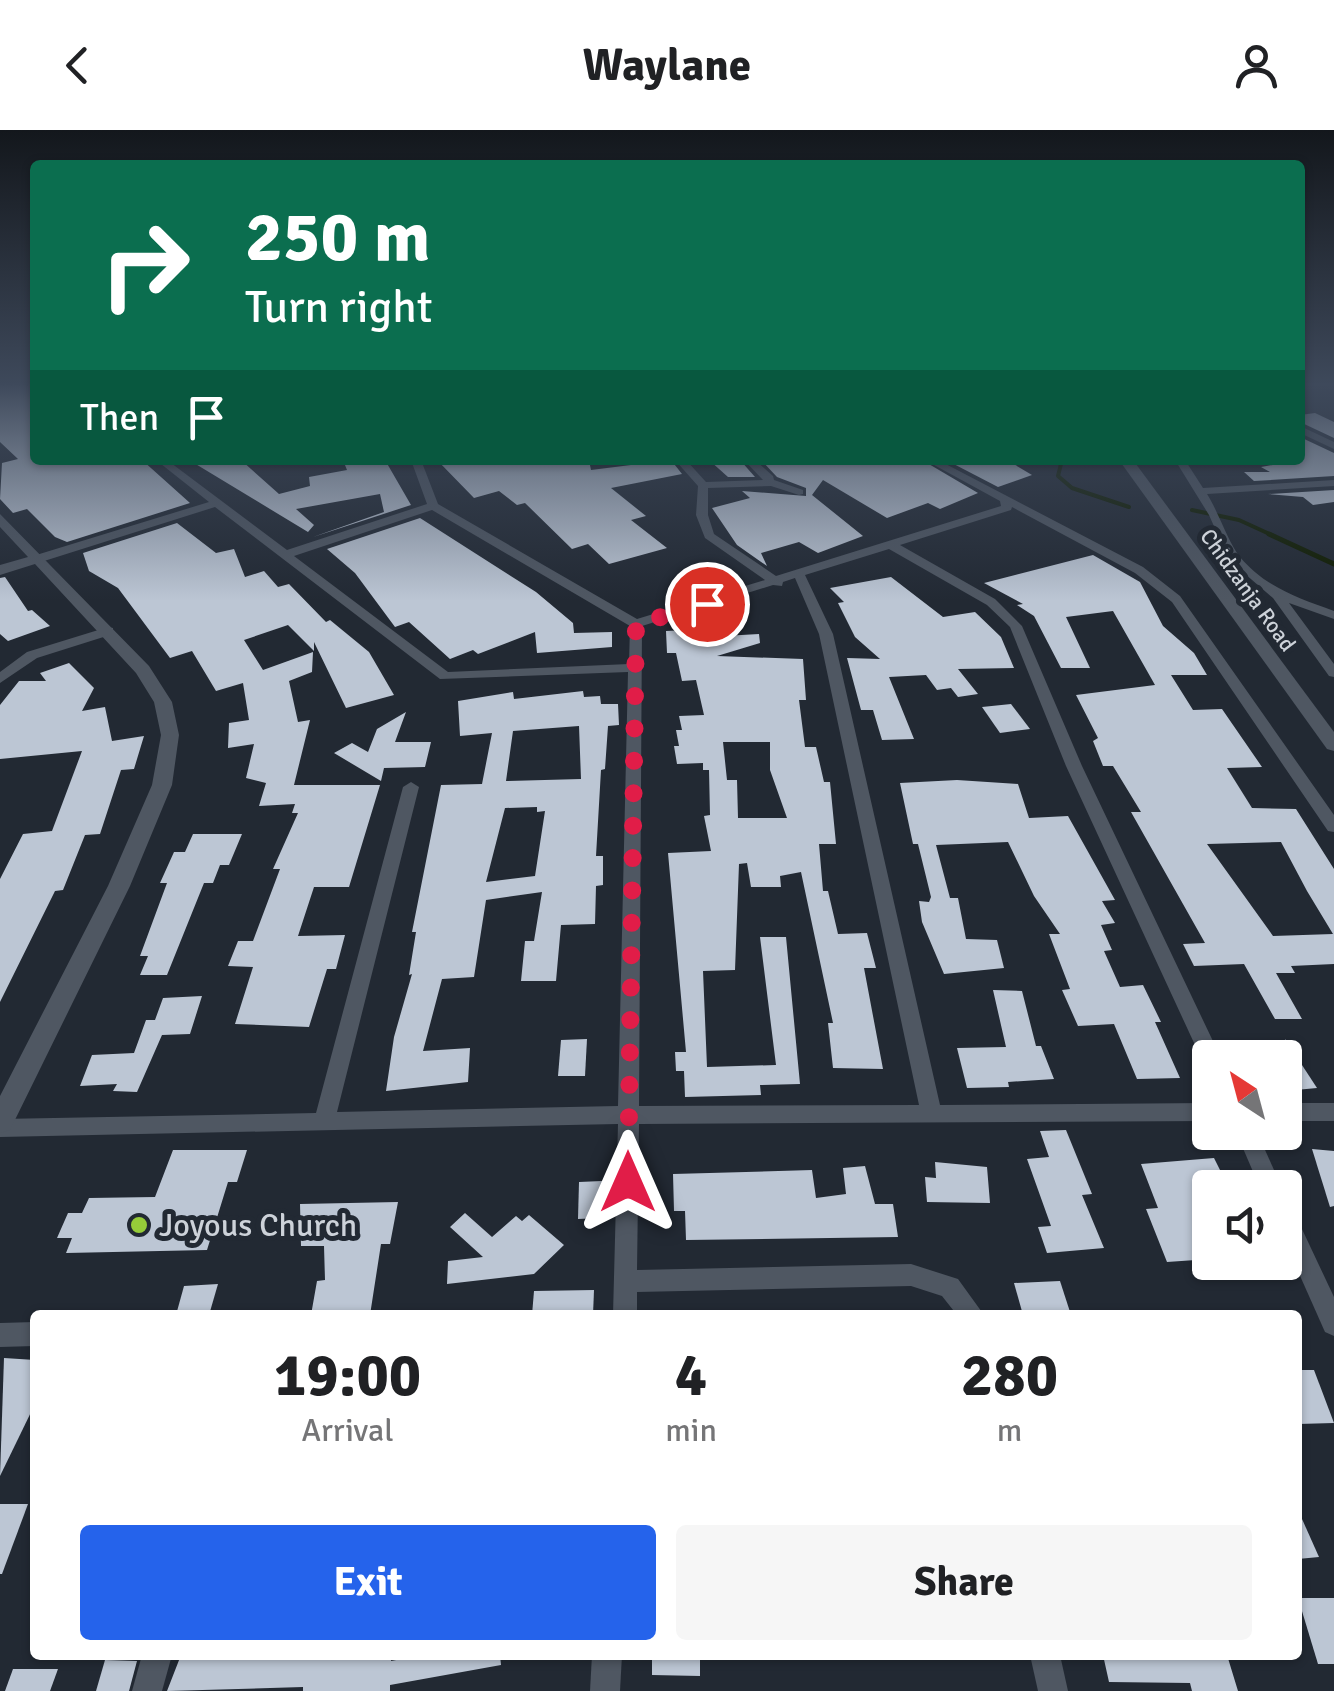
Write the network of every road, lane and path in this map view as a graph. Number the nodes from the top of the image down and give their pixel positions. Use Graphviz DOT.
graph roads {
  1 [pos="171,465"];
  2 [pos="418,465"];
  3 [pos="685,465"];
  4 [pos="755,465"];
  5 [pos="939,465"];
  6 [pos="1130,465"];
  7 [pos="1183,465"];
  8 [pos="768,483"];
  9 [pos="1334,483"];
  10 [pos="704,485"];
  11 [pos="799,492"];
  12 [pos="1202,492"];
  13 [pos="1004,499"];
  14 [pos="216,503"];
  15 [pos="433,506"];
  16 [pos="0,518"];
  17 [pos="891,545"];
  18 [pos="285,555"];
  19 [pos="37,558"];
  20 [pos="0,570"];
  21 [pos="800,576"];
  22 [pos="778,582"];
  23 [pos="1277,594"];
  24 [pos="1334,615"];
  25 [pos="636,624"];
  26 [pos="108,630"];
  27 [pos="637,668"];
  28 [pos="1334,672"];
  29 [pos="0,679"];
  30 [pos="1334,745"];
  31 [pos="411,787"];
  32 [pos="1334,827"];
  33 [pos="1203,1040"];
  34 [pos="931,1111"];
  35 [pos="1192,1112"];
  36 [pos="1302,1112"];
  37 [pos="1334,1112"];
  38 [pos="628,1115"];
  39 [pos="324,1122"];
  40 [pos="0,1125"];
  41 [pos="1302,1254"];
  42 [pos="627,1281"];
  43 [pos="625,1310"];
  44 [pos="968,1310"];
  45 [pos="1334,1324"];
  46 [pos="30,1334"];
  47 [pos="0,1335"];
  48 [pos="156,1660"];
  49 [pos="607,1660"];
  50 [pos="1047,1660"];
  51 [pos="147,1691"];
  52 [pos="605,1691"];
  53 [pos="1053,1691"];
  1 -- 14 [label="street"];
  2 -- 15 [label="street"];
  3 -- 10 [label="street"];
  4 -- 8 [label="street"];
  5 -- 13 [label="street"];
  6 -- 30 [label="street, Chidzanja Road"];
  7 -- 12 [label="street"];
  8 -- 10 [label="street"];
  8 -- 11 [label="street"];
  9 -- 12 [label="street"];
  10 -- 22 [label="street"];
  12 -- 23 [label="street"];
  13 -- 17 [label="street"];
  13 -- 32 [label="street"];
  14 -- 18 [label="street"];
  14 -- 19 [label="street"];
  15 -- 18 [label="street"];
  15 -- 25 [label="street"];
  16 -- 19 [label="street"];
  17 -- 21 [label="street"];
  17 -- 33 [label="street"];
  18 -- 27 [label="street"];
  19 -- 20 [label="street"];
  19 -- 26 [label="street"];
  21 -- 22 [label="street"];
  21 -- 34 [label="street"];
  22 -- 25 [label="street"];
  23 -- 24 [label="street"];
  23 -- 28 [label="street"];
  25 -- 27 [label="street"];
  26 -- 29 [label="street"];
  26 -- 40 [label="street"];
  27 -- 38 [label="street"];
  31 -- 39 [label="street"];
  34 -- 35 [label="street"];
  34 -- 38 [label="street"];
  36 -- 37 [label="street"];
  38 -- 39 [label="street"];
  38 -- 42 [label="street"];
  39 -- 40 [label="street"];
  41 -- 45 [label="street"];
  42 -- 43 [label="street"];
  42 -- 44 [label="street"];
  46 -- 47 [label="street"];
  48 -- 51 [label="street"];
  49 -- 52 [label="street"];
  50 -- 53 [label="street"];
}
